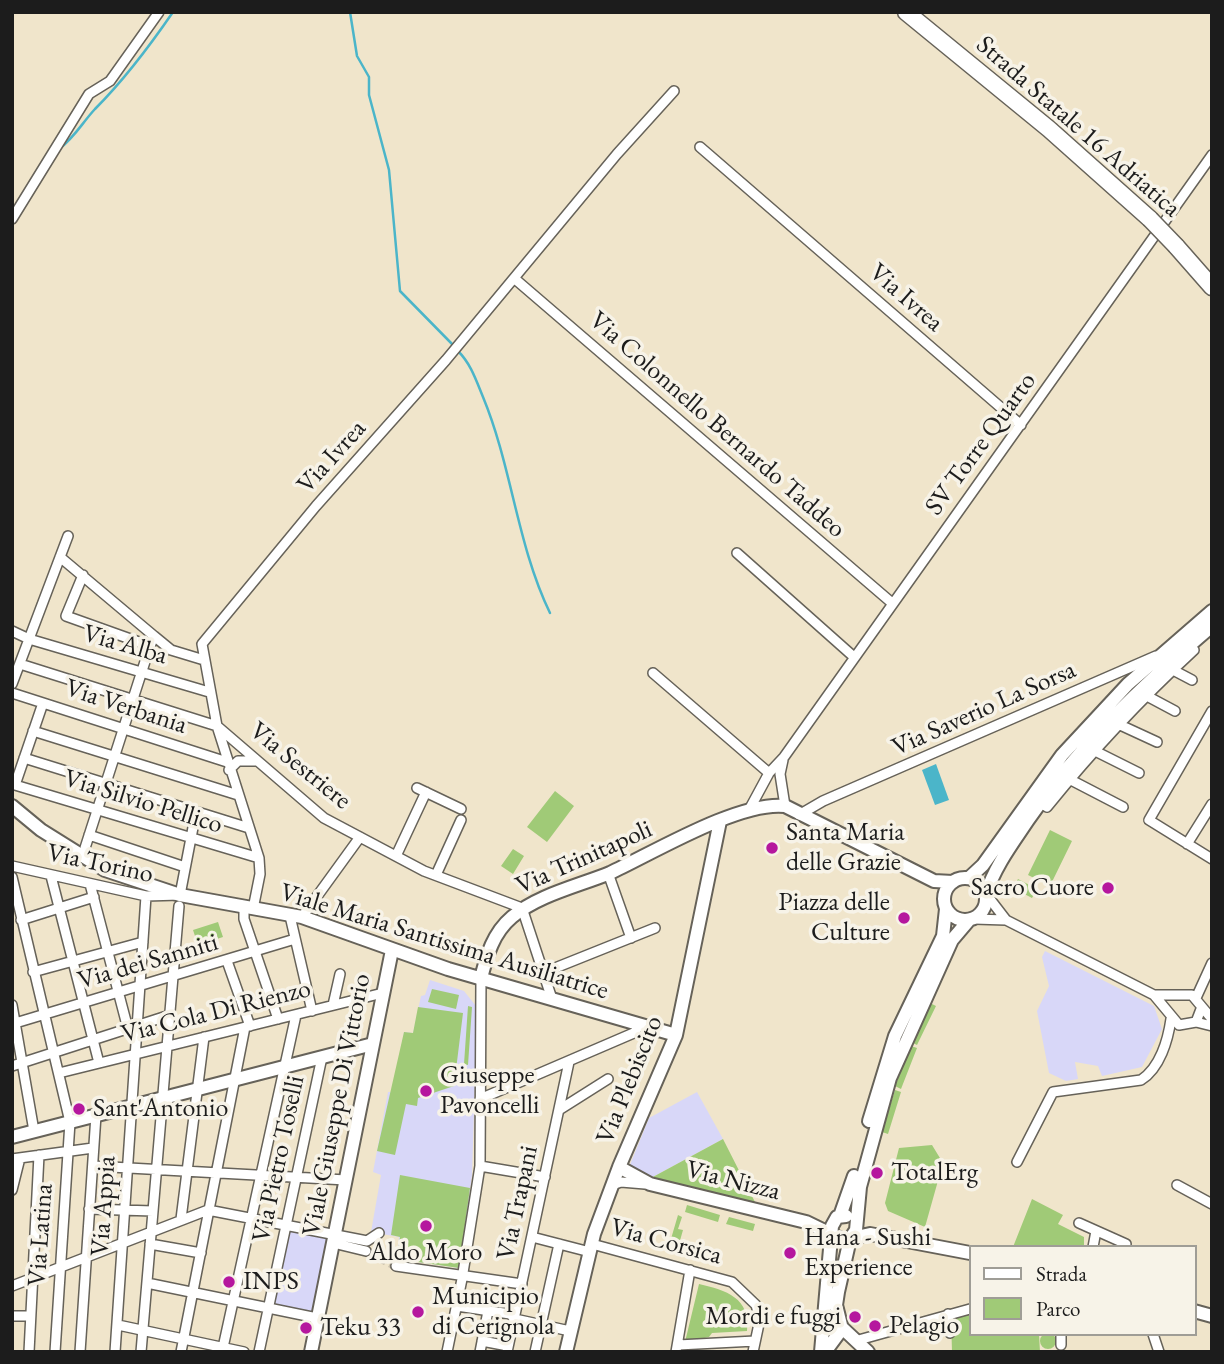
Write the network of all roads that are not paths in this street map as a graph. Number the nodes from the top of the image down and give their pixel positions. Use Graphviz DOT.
graph roads {
  1 [pos="159,12"];
  2 [pos="906,12"];
  3 [pos="917,12"];
  4 [pos="674,91"];
  5 [pos="700,147"];
  6 [pos="1212,155"];
  7 [pos="1152,216"];
  8 [pos="12,219"];
  9 [pos="515,279"];
  10 [pos="1210,283"];
  11 [pos="1021,425"];
  12 [pos="68,536"];
  13 [pos="737,553"];
  14 [pos="60,557"];
  15 [pos="83,575"];
  16 [pos="891,603"];
  17 [pos="1212,611"];
  18 [pos="1212,626"];
  19 [pos="12,631"];
  20 [pos="29,639"];
  21 [pos="152,641"];
  22 [pos="1189,645"];
  23 [pos="1160,654"];
  24 [pos="854,657"];
  25 [pos="204,660"];
  26 [pos="20,664"];
  27 [pos="1172,670"];
  28 [pos="142,672"];
  29 [pos="653,673"];
  30 [pos="1192,680"];
  31 [pos="12,684"];
  32 [pos="12,692"];
  33 [pos="209,692"];
  34 [pos="1145,695"];
  35 [pos="133,699"];
  36 [pos="43,702"];
  37 [pos="1175,711"];
  38 [pos="1212,711"];
  39 [pos="1118,724"];
  40 [pos="217,726"];
  41 [pos="124,728"];
  42 [pos="33,731"];
  43 [pos="1157,742"];
  44 [pos="1093,750"];
  45 [pos="115,757"];
  46 [pos="784,757"];
  47 [pos="24,758"];
  48 [pos="257,761"];
  49 [pos="228,766"];
  50 [pos="769,773"];
  51 [pos="1139,773"];
  52 [pos="1069,779"];
  53 [pos="106,784"];
  54 [pos="238,795"];
  55 [pos="823,801"];
  56 [pos="1040,802"];
  57 [pos="1212,804"];
  58 [pos="12,806"];
  59 [pos="785,806"];
  60 [pos="1123,807"];
  61 [pos="461,809"];
  62 [pos="97,810"];
  63 [pos="750,810"];
  64 [pos="196,812"];
  65 [pos="799,815"];
  66 [pos="461,820"];
  67 [pos="720,821"];
  68 [pos="821,825"];
  69 [pos="249,828"];
  70 [pos="89,835"];
  71 [pos="360,837"];
  72 [pos="191,838"];
  73 [pos="1187,844"];
  74 [pos="85,848"];
  75 [pos="396,856"];
  76 [pos="260,858"];
  77 [pos="1212,859"];
  78 [pos="12,866"];
  79 [pos="186,867"];
  80 [pos="608,873"];
  81 [pos="436,875"];
  82 [pos="51,876"];
  83 [pos="12,877"];
  84 [pos="969,878"];
  85 [pos="934,881"];
  86 [pos="953,882"];
  87 [pos="90,884"];
  88 [pos="986,894"];
  89 [pos="146,896"];
  90 [pos="94,897"];
  91 [pos="498,899"];
  92 [pos="180,901"];
  93 [pos="945,904"];
  94 [pos="60,907"];
  95 [pos="522,908"];
  96 [pos="249,909"];
  97 [pos="296,916"];
  98 [pos="509,919"];
  99 [pos="21,920"];
  100 [pos="971,920"];
  101 [pos="1006,920"];
  102 [pos="655,928"];
  103 [pos="631,938"];
  104 [pos="295,939"];
  105 [pos="143,942"];
  106 [pos="392,950"];
  107 [pos="107,952"];
  108 [pos="257,952"];
  109 [pos="486,959"];
  110 [pos="73,961"];
  111 [pos="227,961"];
  112 [pos="1212,963"];
  113 [pos="33,972"];
  114 [pos="545,972"];
  115 [pos="340,974"];
  116 [pos="464,974"];
  117 [pos="173,977"];
  118 [pos="481,978"];
  119 [pos="497,983"];
  120 [pos="140,987"];
  121 [pos="118,992"];
  122 [pos="383,993"];
  123 [pos="1154,995"];
  124 [pos="1177,996"];
  125 [pos="1192,996"];
  126 [pos="272,999"];
  127 [pos="552,999"];
  128 [pos="84,1003"];
  129 [pos="12,1005"];
  130 [pos="333,1005"];
  131 [pos="245,1009"];
  132 [pos="1201,1009"];
  133 [pos="312,1011"];
  134 [pos="170,1014"];
  135 [pos="296,1014"];
  136 [pos="44,1015"];
  137 [pos="1170,1016"];
  138 [pos="278,1019"];
  139 [pos="1212,1019"];
  140 [pos="1192,1023"];
  141 [pos="14,1024"];
  142 [pos="636,1024"];
  143 [pos="247,1026"];
  144 [pos="1212,1026"];
  145 [pos="132,1028"];
  146 [pos="676,1035"];
  147 [pos="204,1037"];
  148 [pos="1168,1038"];
  149 [pos="93,1040"];
  150 [pos="373,1044"];
  151 [pos="168,1046"];
  152 [pos="54,1053"];
  153 [pos="135,1054"];
  154 [pos="322,1057"];
  155 [pos="569,1062"];
  156 [pos="99,1063"];
  157 [pos="17,1065"];
  158 [pos="284,1067"];
  159 [pos="59,1073"];
  160 [pos="235,1079"];
  161 [pos="608,1080"];
  162 [pos="198,1089"];
  163 [pos="165,1097"];
  164 [pos="480,1099"];
  165 [pos="132,1106"];
  166 [pos="559,1111"];
  167 [pos="96,1115"];
  168 [pos="70,1122"];
  169 [pos="34,1131"];
  170 [pos="12,1137"];
  171 [pos="93,1148"];
  172 [pos="67,1151"];
  173 [pos="39,1155"];
  174 [pos="16,1158"];
  175 [pos="1017,1162"];
  176 [pos="93,1166"];
  177 [pos="480,1166"];
  178 [pos="128,1167"];
  179 [pos="619,1167"];
  180 [pos="157,1169"];
  181 [pos="186,1171"];
  182 [pos="216,1172"];
  183 [pos="259,1175"];
  184 [pos="297,1177"];
  185 [pos="545,1177"];
  186 [pos="345,1180"];
  187 [pos="650,1184"];
  188 [pos="612,1185"];
  189 [pos="1177,1185"];
  190 [pos="12,1190"];
  191 [pos="1212,1204"];
  192 [pos="89,1209"];
  193 [pos="124,1210"];
  194 [pos="208,1210"];
  195 [pos="153,1211"];
  196 [pos="249,1218"];
  197 [pos="838,1218"];
  198 [pos="181,1219"];
  199 [pos="806,1222"];
  200 [pos="855,1222"];
  201 [pos="1079,1223"];
  202 [pos="288,1225"];
  203 [pos="152,1230"];
  204 [pos="1096,1231"];
  205 [pos="379,1233"];
  206 [pos="833,1234"];
  207 [pos="870,1234"];
  208 [pos="532,1237"];
  209 [pos="850,1239"];
  210 [pos="333,1242"];
  211 [pos="121,1243"];
  212 [pos="150,1244"];
  213 [pos="559,1244"];
  214 [pos="1126,1244"];
  215 [pos="1093,1245"];
  216 [pos="591,1248"];
  217 [pos="366,1251"];
  218 [pos="201,1253"];
  219 [pos="968,1253"];
  220 [pos="86,1257"];
  221 [pos="396,1266"];
  222 [pos="60,1268"];
  223 [pos="690,1270"];
  224 [pos="463,1277"];
  225 [pos="32,1279"];
  226 [pos="147,1283"];
  227 [pos="522,1284"];
  228 [pos="12,1286"];
  229 [pos="193,1292"];
  230 [pos="233,1300"];
  231 [pos="457,1306"];
  232 [pos="269,1307"];
  233 [pos="826,1309"];
  234 [pos="968,1309"];
  235 [pos="488,1311"];
  236 [pos="947,1314"];
  237 [pos="12,1316"];
  238 [pos="30,1316"];
  239 [pos="317,1318"];
  240 [pos="516,1319"];
  241 [pos="541,1324"];
  242 [pos="118,1325"];
  243 [pos="842,1329"];
  244 [pos="143,1331"];
  245 [pos="570,1331"];
  246 [pos="950,1333"];
  247 [pos="1061,1336"];
  248 [pos="184,1339"];
  249 [pos="482,1341"];
  250 [pos="855,1341"];
  251 [pos="1061,1345"];
  252 [pos="754,1347"];
  253 [pos="508,1349"];
  254 [pos="677,1349"];
  255 [pos="222,1350"];
  256 [pos="29,1352"];
  257 [pos="55,1352"];
  258 [pos="80,1352"];
  259 [pos="115,1352"];
  260 [pos="141,1352"];
  261 [pos="181,1352"];
  262 [pos="244,1352"];
  263 [pos="259,1352"];
  264 [pos="311,1352"];
  265 [pos="447,1352"];
  266 [pos="480,1352"];
  267 [pos="535,1352"];
  268 [pos="566,1352"];
  269 [pos="823,1352"];
  270 [pos="868,1352"];
  1 -- 8 [label="street"];
  2 -- 7 [label="highway, Strada Statale 16 Adriatica"];
  3 -- 7 [label="highway, Strada Statale 16 Adriatica"];
  4 -- 9 [label="street, Via Ivrea"];
  5 -- 11 [label="street, Via Ivrea"];
  6 -- 11 [label="street, SV Torre Quarto"];
  7 -- 10 [label="highway, Strada Statale 16 Adriatica, bridge"];
  9 -- 16 [label="street, Via Colonnello Bernardo Taddeo"];
  9 -- 25 [label="street, Via Ivrea"];
  11 -- 16 [label="street, SV Torre Quarto"];
  12 -- 14 [label="street"];
  13 -- 24 [label="street"];
  14 -- 15 [label="street"];
  14 -- 20 [label="street"];
  15 -- 21 [label="street"];
  15 -- 21 [label="street"];
  16 -- 24 [label="street, SV Torre Quarto"];
  17 -- 23 [label="main road"];
  18 -- 22 [label="main road"];
  19 -- 20 [label="street, Via Alba"];
  20 -- 26 [label="street"];
  20 -- 28 [label="street, Via Alba"];
  21 -- 25 [label="street"];
  21 -- 28 [label="street"];
  22 -- 27 [label="street"];
  22 -- 56 [label="main road"];
  23 -- 55 [label="street, Via Saverio La Sorsa"];
  23 -- 84 [label="main road"];
  24 -- 46 [label="street, SV Torre Quarto"];
  25 -- 33 [label="street, Via Ivrea"];
  26 -- 31 [label="street"];
  26 -- 35 [label="street"];
  27 -- 30 [label="street"];
  27 -- 34 [label="street"];
  28 -- 33 [label="street, Via Alba"];
  28 -- 35 [label="street"];
  29 -- 50 [label="street"];
  32 -- 36 [label="street, Via Verbania"];
  33 -- 40 [label="street, Via Ivrea"];
  34 -- 37 [label="street"];
  34 -- 39 [label="street"];
  35 -- 40 [label="street"];
  35 -- 41 [label="street"];
  36 -- 41 [label="street, Via Verbania"];
  36 -- 42 [label="street"];
  38 -- 73 [label="street"];
  39 -- 43 [label="street"];
  39 -- 44 [label="street"];
  40 -- 48 [label="street, Via Sestriere"];
  40 -- 49 [label="street, Via Ivrea"];
  41 -- 45 [label="street"];
  41 -- 49 [label="street, Via Verbania"];
  42 -- 45 [label="street"];
  42 -- 47 [label="street"];
  44 -- 51 [label="street"];
  44 -- 52 [label="street"];
  45 -- 53 [label="street"];
  45 -- 54 [label="street"];
  46 -- 50 [label="street, SV Torre Quarto"];
  46 -- 59 [label="street"];
  47 -- 53 [label="street"];
  47 -- 62 [label="street, Via Silvio Pellico"];
  48 -- 49 [label="street"];
  48 -- 71 [label="street, Via Sestriere"];
  49 -- 54 [label="street, Via Ivrea"];
  50 -- 63 [label="street, SV Torre Quarto"];
  52 -- 56 [label="street"];
  52 -- 60 [label="street"];
  53 -- 62 [label="street"];
  53 -- 64 [label="street"];
  54 -- 69 [label="street, Via Ivrea"];
  55 -- 65 [label="street, Via Saverio La Sorsa"];
  55 -- 68 [label="street"];
  56 -- 88 [label="main road"];
  57 -- 73 [label="street"];
  58 -- 92 [label="main road, Viale Maria Santissima Ausiliatrice"];
  59 -- 63 [label="main road, Via Trinitapoli"];
  59 -- 65 [label="main road"];
  61 -- 75 [label="street"];
  62 -- 70 [label="street"];
  62 -- 72 [label="street, Via Silvio Pellico"];
  63 -- 67 [label="main road, Via Trinitapoli"];
  64 -- 69 [label="street"];
  64 -- 72 [label="street"];
  65 -- 68 [label="main road"];
  66 -- 81 [label="street"];
  67 -- 80 [label="main road, Via Trinitapoli"];
  67 -- 146 [label="main road, Via Plebiscito"];
  68 -- 85 [label="main road"];
  69 -- 76 [label="street, Via Ivrea"];
  70 -- 74 [label="street"];
  70 -- 79 [label="street"];
  71 -- 75 [label="street, Via Sestriere"];
  71 -- 97 [label="street"];
  72 -- 76 [label="street, Via Silvio Pellico"];
  72 -- 79 [label="street"];
  73 -- 77 [label="street"];
  75 -- 81 [label="street, Via Sestriere"];
  76 -- 96 [label="street, Via Ivrea"];
  78 -- 82 [label="street, Via Torino"];
  79 -- 92 [label="street"];
  80 -- 95 [label="main road, Via Trinitapoli"];
  80 -- 103 [label="street"];
  81 -- 91 [label="street, Via Sestriere"];
  82 -- 87 [label="street, Via Torino"];
  82 -- 94 [label="street"];
  83 -- 99 [label="street, Via Latina"];
  84 -- 86 [label="main road"];
  84 -- 88 [label="main road"];
  85 -- 86 [label="main road"];
  85 -- 93 [label="main road"];
  86 -- 93 [label="main road"];
  87 -- 89 [label="street, Via Torino"];
  87 -- 90 [label="street"];
  88 -- 100 [label="main road"];
  88 -- 101 [label="street"];
  89 -- 92 [label="street, Via Torino"];
  89 -- 105 [label="street, Via Appia"];
  90 -- 94 [label="street"];
  90 -- 107 [label="street"];
  91 -- 95 [label="street, Via Sestriere"];
  91 -- 98 [label="street"];
  92 -- 96 [label="main road, Viale Maria Santissima Ausiliatrice"];
  92 -- 117 [label="street"];
  93 -- 100 [label="main road"];
  93 -- 197 [label="main road"];
  94 -- 99 [label="street"];
  94 -- 110 [label="street"];
  95 -- 98 [label="main road, Via Trinitapoli"];
  95 -- 114 [label="street"];
  96 -- 97 [label="main road, Viale Maria Santissima Ausiliatrice"];
  96 -- 108 [label="street"];
  97 -- 104 [label="street"];
  97 -- 106 [label="main road, Viale Maria Santissima Ausiliatrice"];
  98 -- 109 [label="main road, Via Trinitapoli"];
  99 -- 113 [label="street, Via Latina"];
  100 -- 101 [label="street"];
  100 -- 200 [label="main road"];
  101 -- 123 [label="street"];
  102 -- 103 [label="street"];
  103 -- 114 [label="street"];
  104 -- 108 [label="street, Via dei Sanniti"];
  104 -- 133 [label="street"];
  105 -- 107 [label="street"];
  105 -- 120 [label="street, Via Appia"];
  106 -- 116 [label="main road, Viale Maria Santissima Ausiliatrice"];
  106 -- 122 [label="main road, Viale Giuseppe Di Vittorio"];
  107 -- 110 [label="street"];
  107 -- 121 [label="street"];
  108 -- 111 [label="street, Via dei Sanniti"];
  108 -- 126 [label="street"];
  109 -- 116 [label="main road, Via Trinitapoli"];
  109 -- 118 [label="main road, Via Trinitapoli"];
  109 -- 119 [label="main road"];
  110 -- 113 [label="street"];
  110 -- 128 [label="street"];
  111 -- 117 [label="street, Via dei Sanniti"];
  111 -- 131 [label="street"];
  112 -- 125 [label="street"];
  113 -- 136 [label="street, Via Latina"];
  114 -- 127 [label="street"];
  115 -- 130 [label="street"];
  116 -- 118 [label="main road, Viale Maria Santissima Ausiliatrice"];
  117 -- 120 [label="street, Via dei Sanniti"];
  117 -- 134 [label="street"];
  118 -- 119 [label="main road, Viale Maria Santissima Ausiliatrice"];
  118 -- 164 [label="street"];
  119 -- 127 [label="main road, Viale Maria Santissima Ausiliatrice"];
  120 -- 121 [label="street, Via dei Sanniti"];
  120 -- 145 [label="street, Via Appia"];
  121 -- 128 [label="street, Via dei Sanniti"];
  121 -- 145 [label="street"];
  122 -- 130 [label="street, Via Cola Di Rienzo"];
  122 -- 150 [label="main road, Viale Giuseppe Di Vittorio"];
  123 -- 124 [label="street"];
  123 -- 137 [label="street"];
  124 -- 125 [label="street"];
  124 -- 137 [label="street"];
  125 -- 132 [label="street"];
  126 -- 131 [label="street"];
  126 -- 138 [label="street"];
  127 -- 142 [label="main road, Viale Maria Santissima Ausiliatrice"];
  128 -- 136 [label="street, Via dei Sanniti"];
  128 -- 149 [label="street"];
  129 -- 141 [label="street"];
  130 -- 133 [label="street, Via Cola Di Rienzo"];
  131 -- 143 [label="street"];
  132 -- 139 [label="street"];
  132 -- 140 [label="street"];
  133 -- 135 [label="street, Via Cola Di Rienzo"];
  134 -- 145 [label="street"];
  134 -- 151 [label="street"];
  135 -- 138 [label="street, Via Cola Di Rienzo"];
  135 -- 158 [label="street"];
  136 -- 141 [label="street, Via dei Sanniti"];
  136 -- 152 [label="street, Via Latina"];
  137 -- 140 [label="street"];
  137 -- 148 [label="street"];
  138 -- 143 [label="street, Via Cola Di Rienzo"];
  140 -- 144 [label="street"];
  140 -- 148 [label="street"];
  141 -- 157 [label="street"];
  142 -- 146 [label="main road, Viale Maria Santissima Ausiliatrice"];
  142 -- 155 [label="street"];
  143 -- 147 [label="street, Via Cola Di Rienzo"];
  143 -- 160 [label="street"];
  145 -- 149 [label="street"];
  145 -- 153 [label="street, Via Appia"];
  146 -- 179 [label="main road, Via Plebiscito"];
  147 -- 151 [label="street, Via Cola Di Rienzo"];
  147 -- 162 [label="street"];
  148 -- 175 [label="street"];
  149 -- 152 [label="street"];
  149 -- 156 [label="street"];
  150 -- 154 [label="main road"];
  150 -- 186 [label="main road, Viale Giuseppe Di Vittorio"];
  151 -- 153 [label="street, Via Cola Di Rienzo"];
  151 -- 163 [label="street"];
  152 -- 157 [label="street"];
  152 -- 159 [label="street, Via Latina"];
  153 -- 156 [label="street, Via Cola Di Rienzo"];
  153 -- 165 [label="street, Via Appia"];
  154 -- 158 [label="main road"];
  154 -- 184 [label="street, Via Pietro Toselli"];
  155 -- 164 [label="street"];
  155 -- 166 [label="street, Via Trapani"];
  156 -- 159 [label="street, Via Cola Di Rienzo"];
  157 -- 169 [label="street"];
  158 -- 160 [label="main road"];
  158 -- 183 [label="street"];
  159 -- 168 [label="street, Via Latina"];
  160 -- 162 [label="main road"];
  160 -- 182 [label="street"];
  161 -- 166 [label="street"];
  162 -- 163 [label="main road"];
  162 -- 181 [label="street"];
  163 -- 165 [label="main road"];
  163 -- 180 [label="street"];
  164 -- 177 [label="street"];
  165 -- 167 [label="main road"];
  165 -- 178 [label="street, Via Appia"];
  166 -- 185 [label="street, Via Trapani"];
  167 -- 168 [label="main road"];
  167 -- 171 [label="street"];
  168 -- 169 [label="main road"];
  168 -- 172 [label="street, Via Latina"];
  169 -- 170 [label="main road"];
  171 -- 172 [label="street"];
  171 -- 176 [label="street"];
  172 -- 173 [label="street"];
  172 -- 222 [label="street, Via Latina"];
  173 -- 174 [label="street"];
  173 -- 225 [label="street"];
  174 -- 190 [label="street"];
  176 -- 178 [label="street"];
  176 -- 192 [label="street"];
  177 -- 185 [label="street"];
  177 -- 224 [label="street"];
  178 -- 180 [label="street"];
  178 -- 193 [label="street, Via Appia"];
  179 -- 187 [label="main road, Via Nizza"];
  179 -- 188 [label="main road, Via Plebiscito"];
  180 -- 181 [label="street"];
  180 -- 195 [label="street"];
  181 -- 182 [label="street"];
  181 -- 198 [label="street"];
  182 -- 183 [label="street"];
  182 -- 194 [label="street"];
  183 -- 184 [label="street"];
  183 -- 196 [label="street"];
  184 -- 186 [label="street"];
  184 -- 202 [label="street, Via Pietro Toselli"];
  185 -- 208 [label="street, Via Trapani"];
  186 -- 210 [label="main road, Viale Giuseppe Di Vittorio"];
  187 -- 188 [label="street, Via Nizza"];
  187 -- 199 [label="main road, Via Nizza"];
  188 -- 216 [label="main road, Via Plebiscito"];
  189 -- 191 [label="street"];
  192 -- 193 [label="street"];
  192 -- 220 [label="street"];
  193 -- 195 [label="street"];
  193 -- 211 [label="street, Via Appia"];
  194 -- 196 [label="street"];
  194 -- 198 [label="street"];
  194 -- 218 [label="street"];
  195 -- 203 [label="street"];
  196 -- 202 [label="street"];
  196 -- 230 [label="street"];
  197 -- 199 [label="main road, Via Nizza"];
  197 -- 200 [label="main road"];
  197 -- 206 [label="main road"];
  198 -- 203 [label="street"];
  199 -- 206 [label="main road, Via Nizza"];
  200 -- 207 [label="main road"];
  200 -- 209 [label="main road"];
  201 -- 204 [label="street"];
  202 -- 210 [label="street"];
  202 -- 232 [label="street, Via Pietro Toselli"];
  203 -- 211 [label="street"];
  203 -- 212 [label="street"];
  204 -- 214 [label="street"];
  204 -- 215 [label="street"];
  205 -- 210 [label="street"];
  206 -- 209 [label="main road"];
  206 -- 233 [label="main road"];
  207 -- 209 [label="main road"];
  207 -- 219 [label="main road"];
  208 -- 213 [label="street, Via Corsica"];
  208 -- 227 [label="street, Via Trapani"];
  209 -- 243 [label="main road"];
  210 -- 217 [label="street"];
  210 -- 239 [label="main road, Viale Giuseppe Di Vittorio"];
  211 -- 220 [label="street"];
  211 -- 242 [label="street, Via Appia"];
  212 -- 218 [label="street"];
  212 -- 226 [label="street"];
  213 -- 216 [label="street, Via Corsica"];
  213 -- 241 [label="street"];
  216 -- 223 [label="street, Via Corsica"];
  216 -- 245 [label="main road, Via Plebiscito"];
  218 -- 229 [label="street"];
  220 -- 222 [label="street"];
  220 -- 258 [label="street"];
  221 -- 224 [label="street"];
  222 -- 225 [label="street"];
  222 -- 257 [label="street, Via Latina"];
  223 -- 252 [label="street, Via Corsica"];
  223 -- 254 [label="street"];
  224 -- 227 [label="street"];
  224 -- 231 [label="street"];
  225 -- 228 [label="street"];
  225 -- 238 [label="street"];
  226 -- 229 [label="street"];
  226 -- 244 [label="street"];
  227 -- 240 [label="street, Via Trapani"];
  229 -- 230 [label="street"];
  229 -- 248 [label="street"];
  230 -- 232 [label="street"];
  230 -- 255 [label="street"];
  231 -- 235 [label="street"];
  231 -- 265 [label="street"];
  232 -- 239 [label="street"];
  232 -- 263 [label="street, Via Pietro Toselli"];
  233 -- 243 [label="main road"];
  233 -- 269 [label="main road"];
  234 -- 236 [label="street"];
  235 -- 240 [label="street"];
  235 -- 249 [label="street"];
  236 -- 246 [label="street"];
  236 -- 250 [label="street"];
  237 -- 238 [label="street"];
  238 -- 256 [label="street"];
  239 -- 264 [label="main road, Viale Giuseppe Di Vittorio"];
  240 -- 241 [label="street"];
  240 -- 253 [label="street, Via Trapani"];
  241 -- 245 [label="street"];
  241 -- 267 [label="street"];
  242 -- 244 [label="street"];
  242 -- 259 [label="street, Via Appia"];
  243 -- 250 [label="main road"];
  243 -- 269 [label="main road"];
  244 -- 248 [label="street"];
  244 -- 260 [label="street"];
  245 -- 268 [label="main road, Via Plebiscito"];
  247 -- 251 [label="street"];
  248 -- 255 [label="street"];
  248 -- 261 [label="street"];
  249 -- 253 [label="street"];
  249 -- 266 [label="street"];
  250 -- 270 [label="main road"];
  252 -- 254 [label="street"];
  255 -- 262 [label="street"];
}
